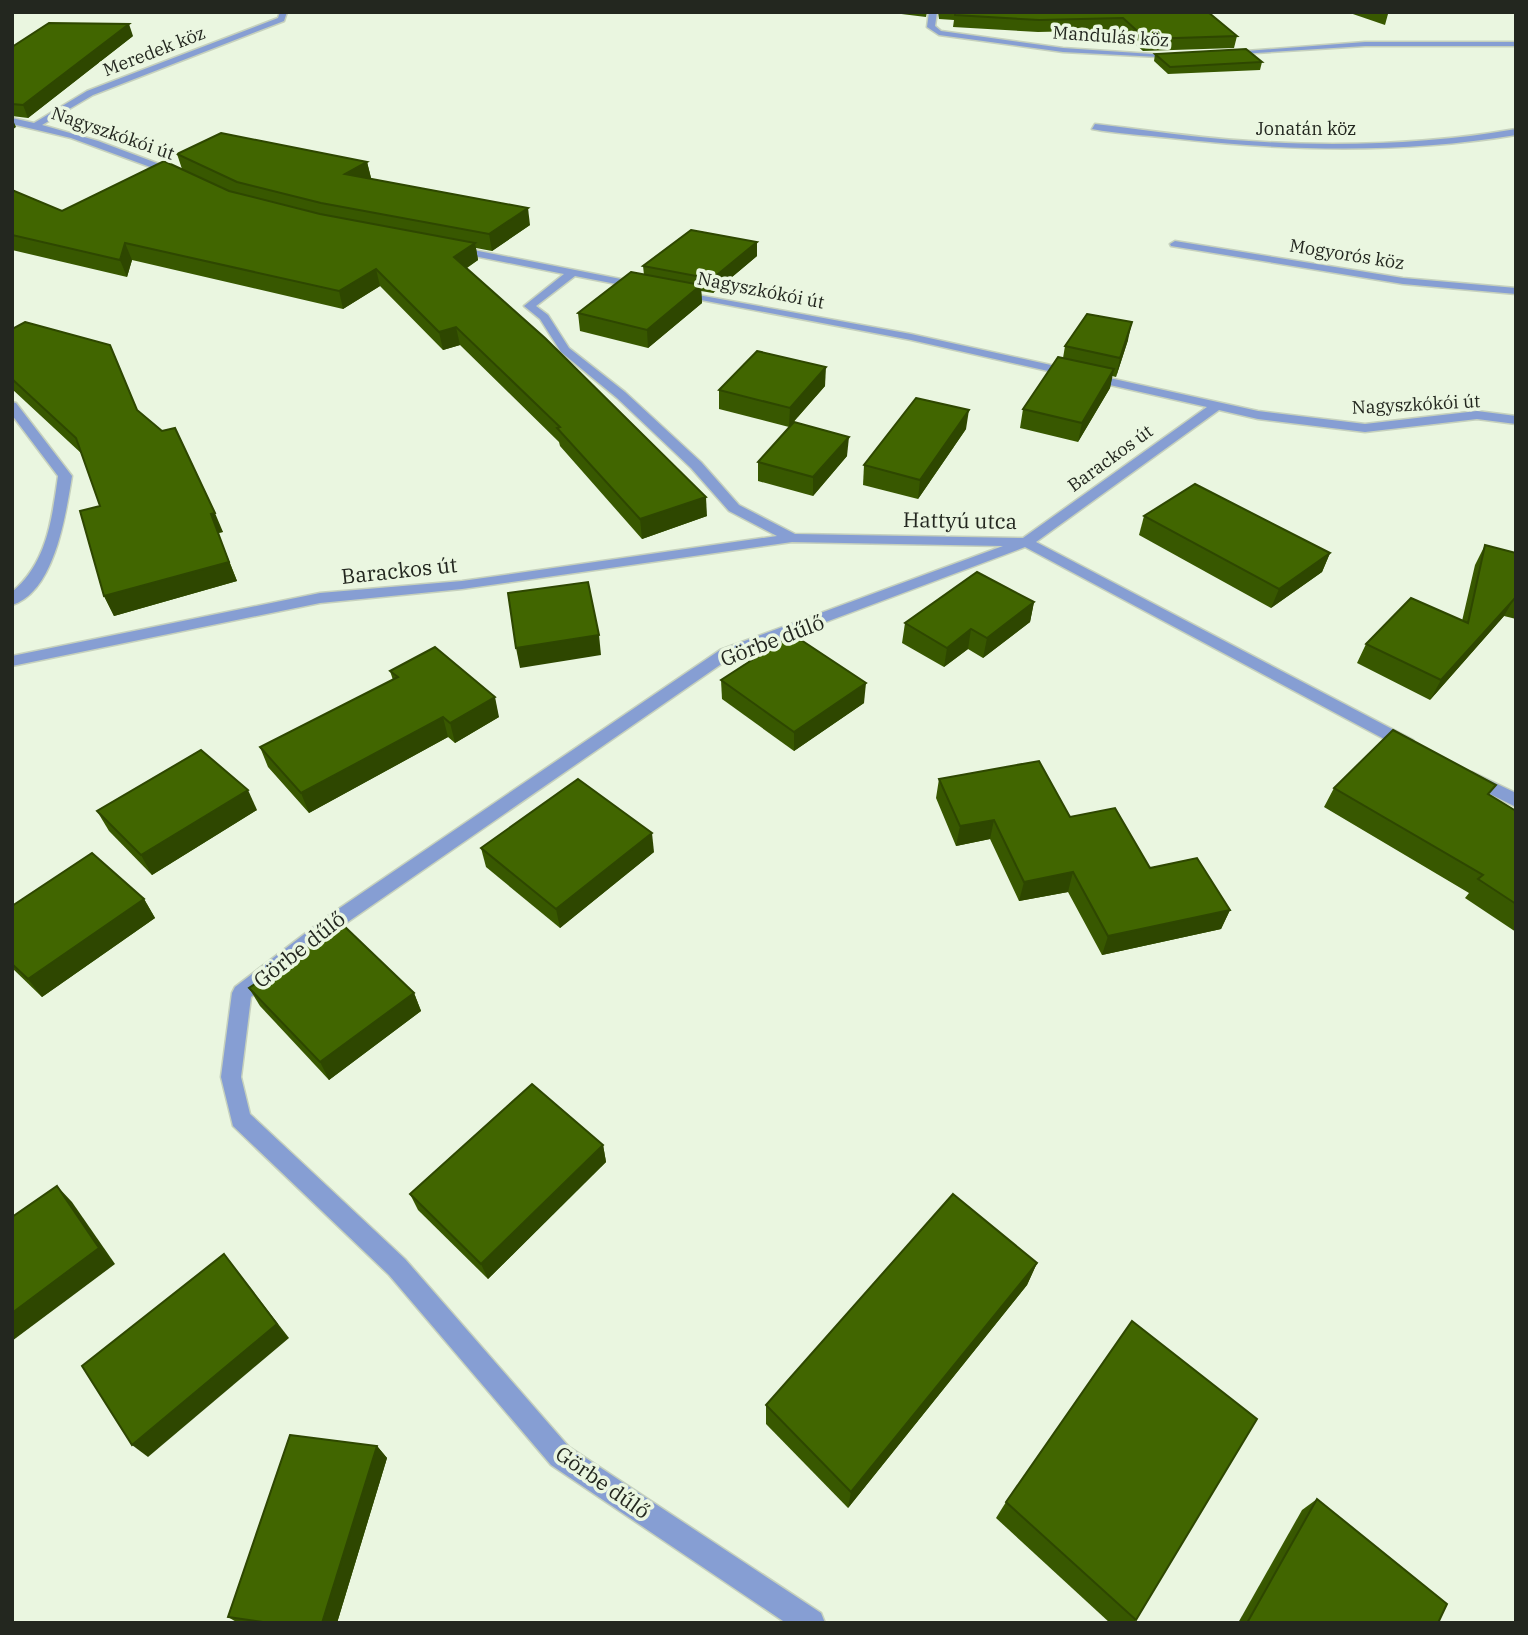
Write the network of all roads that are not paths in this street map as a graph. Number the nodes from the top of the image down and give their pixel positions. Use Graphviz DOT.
graph roads {
  1 [pos="285,12"];
  2 [pos="933,12"];
  3 [pos="1516,44"];
  4 [pos="1218,53"];
  5 [pos="1190,55"];
  6 [pos="12,121"];
  7 [pos="36,125"];
  8 [pos="12,127"];
  9 [pos="1095,127"];
  10 [pos="1516,132"];
  11 [pos="184,177"];
  12 [pos="1175,244"];
  13 [pos="435,246"];
  14 [pos="573,272"];
  15 [pos="654,288"];
  16 [pos="667,290"];
  17 [pos="1516,291"];
  18 [pos="12,406"];
  19 [pos="1217,406"];
  20 [pos="1516,420"];
  21 [pos="792,538"];
  22 [pos="1026,542"];
  23 [pos="12,600"];
  24 [pos="12,661"];
  25 [pos="1420,750"];
  26 [pos="1456,769"];
  27 [pos="1516,801"];
  28 [pos="811,1623"];
  1 -- 7 [label="street, Meredek köz"];
  2 -- 5 [label="street, Mandulás köz"];
  3 -- 4 [label="street"];
  6 -- 7 [label="street, Nagyszkókói út"];
  7 -- 8 [label="street"];
  7 -- 11 [label="street, Nagyszkókói út"];
  9 -- 10 [label="street, Jonatán köz"];
  12 -- 17 [label="street, Mogyorós köz"];
  13 -- 14 [label="street"];
  14 -- 15 [label="street"];
  14 -- 21 [label="street, Hattyú utca"];
  16 -- 19 [label="street, Nagyszkókói út"];
  18 -- 23 [label="street"];
  19 -- 20 [label="street, Nagyszkókói út"];
  19 -- 22 [label="street, Barackos út"];
  21 -- 22 [label="street, Hattyú utca"];
  21 -- 24 [label="street, Barackos út"];
  22 -- 25 [label="street, Hattyú utca"];
  22 -- 28 [label="street, Görbe dűlő"];
  26 -- 27 [label="street"];
}
